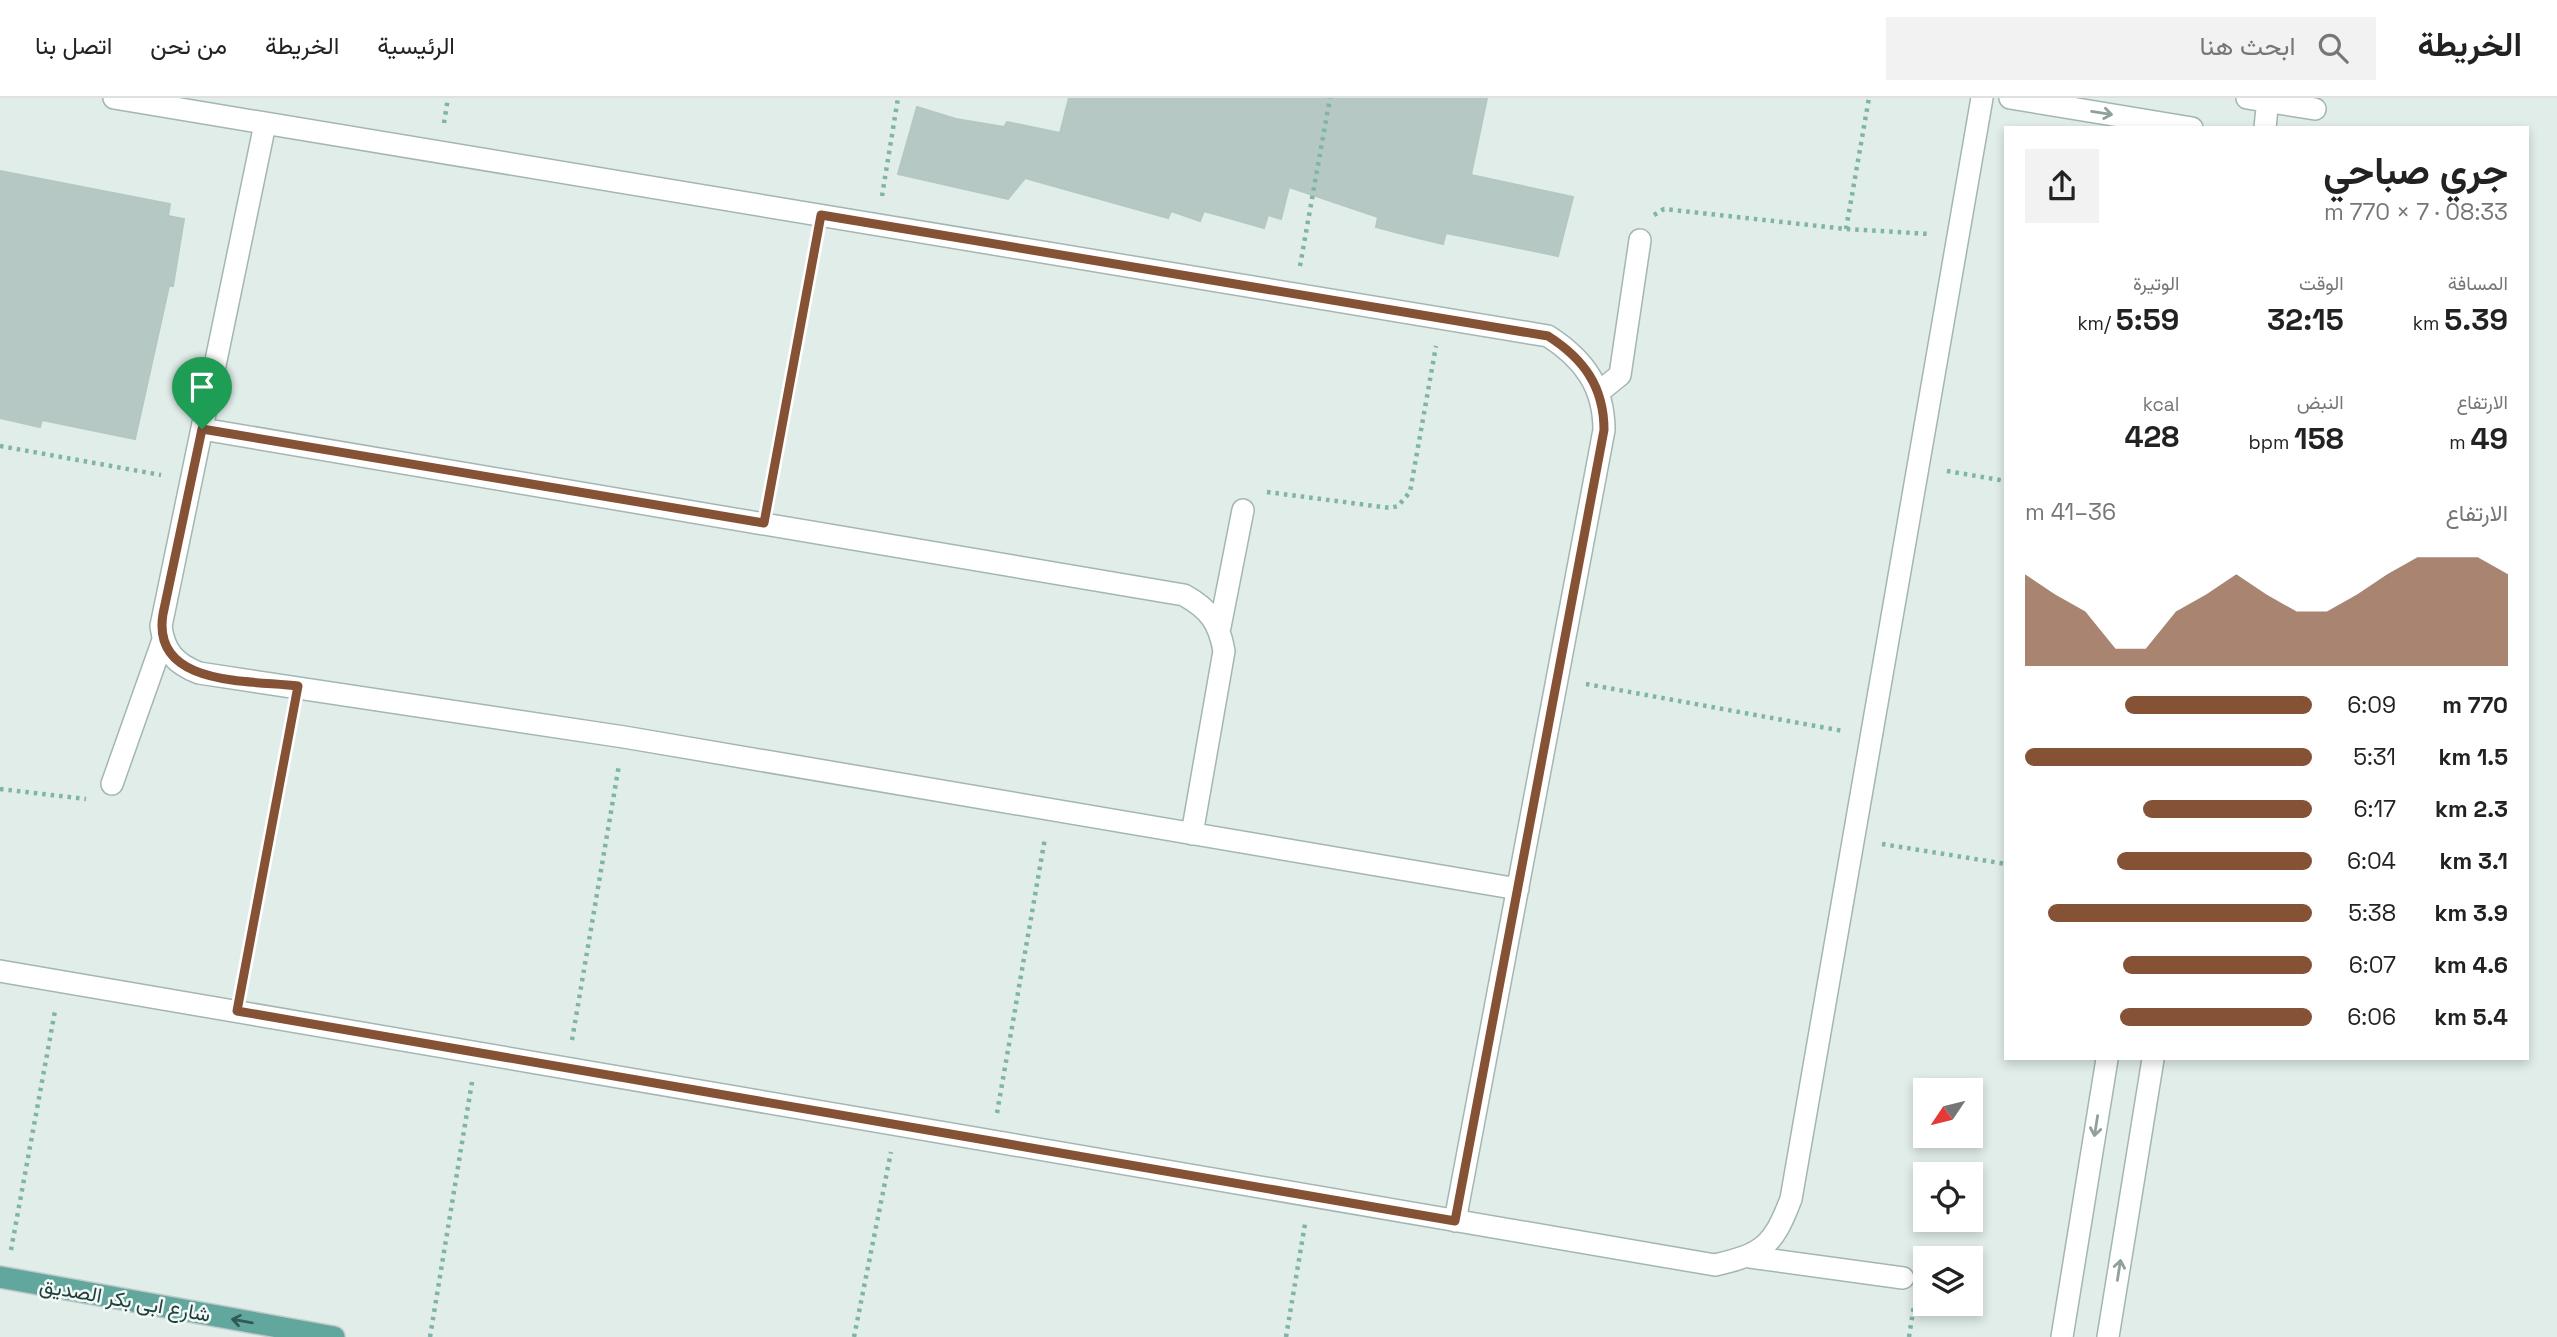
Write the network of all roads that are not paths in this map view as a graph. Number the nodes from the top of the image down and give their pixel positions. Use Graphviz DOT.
graph roads {
  1 [pos="114,98"];
  2 [pos="1982,98"];
  3 [pos="2010,98"];
  4 [pos="2261,99"];
  5 [pos="2315,112"];
  6 [pos="265,124"];
  7 [pos="2180,126"];
  8 [pos="2265,126"];
  9 [pos="1640,240"];
  10 [pos="1599,392"];
  11 [pos="202,429"];
  12 [pos="1243,510"];
  13 [pos="1220,627"];
  14 [pos="163,640"];
  15 [pos="112,784"];
  16 [pos="1192,834"];
  17 [pos="1518,889"];
  18 [pos="0,971"];
  19 [pos="2107,1060"];
  20 [pos="2153,1060"];
  21 [pos="1455,1221"];
  22 [pos="1750,1257"];
  23 [pos="3,1278"];
  24 [pos="1903,1278"];
  25 [pos="334,1337"];
  26 [pos="2062,1337"];
  27 [pos="2108,1337"];
  1 -- 6 [label="street"];
  2 -- 22 [label="street"];
  3 -- 7 [label="street, one-way"];
  4 -- 5 [label="street"];
  4 -- 8 [label="street"];
  6 -- 10 [label="street"];
  6 -- 11 [label="street"];
  9 -- 10 [label="street"];
  10 -- 17 [label="street"];
  11 -- 13 [label="street"];
  11 -- 14 [label="street"];
  12 -- 13 [label="street"];
  13 -- 16 [label="street"];
  14 -- 15 [label="street"];
  14 -- 16 [label="street"];
  16 -- 17 [label="street"];
  17 -- 21 [label="street"];
  18 -- 21 [label="street"];
  19 -- 26 [label="street, one-way"];
  27 -- 20 [label="street, one-way"];
  21 -- 22 [label="street"];
  22 -- 24 [label="street"];
  25 -- 23 [label="main road, شارع ابى بكر الصديق, one-way"];
}
